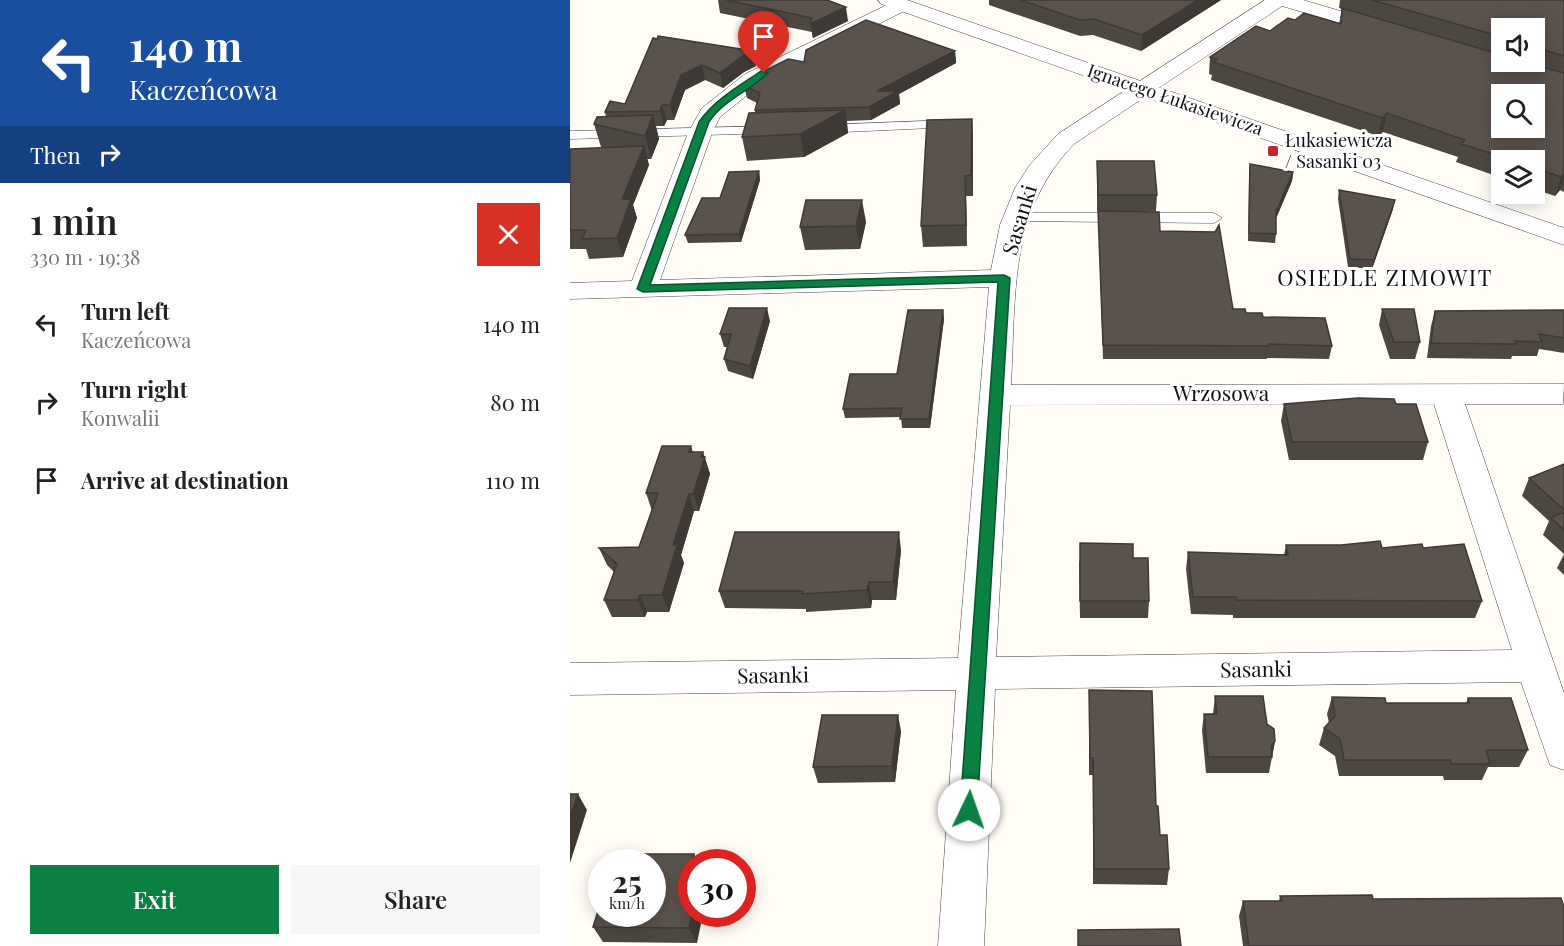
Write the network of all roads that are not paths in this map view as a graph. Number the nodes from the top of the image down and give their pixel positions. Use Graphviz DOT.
graph roads {
  1 [pos="1280,0"];
  2 [pos="895,2"];
  3 [pos="1405,36"];
  4 [pos="1142,89"];
  5 [pos="927,125"];
  6 [pos="808,129"];
  7 [pos="784,130"];
  8 [pos="700,133"];
  9 [pos="572,135"];
  10 [pos="1016,218"];
  11 [pos="1214,218"];
  12 [pos="1564,237"];
  13 [pos="1004,278"];
  14 [pos="643,289"];
  15 [pos="570,291"];
  16 [pos="1446,394"];
  17 [pos="1563,394"];
  18 [pos="996,395"];
  19 [pos="1535,666"];
  20 [pos="976,674"];
  21 [pos="570,679"];
  22 [pos="1564,752"];
  23 [pos="961,946"];
  1 -- 3 [label="street"];
  1 -- 4 [label="street, Sasanki"];
  2 -- 4 [label="street, Ignacego Łukasiewicza"];
  2 -- 8 [label="street"];
  4 -- 10 [label="street, Sasanki"];
  4 -- 12 [label="street, Ignacego Łukasiewicza"];
  5 -- 6 [label="lane"];
  7 -- 8 [label="lane"];
  8 -- 9 [label="lane"];
  8 -- 14 [label="street"];
  10 -- 11 [label="lane"];
  10 -- 13 [label="street, Sasanki"];
  13 -- 14 [label="street"];
  13 -- 18 [label="street, Sasanki"];
  14 -- 15 [label="street"];
  16 -- 17 [label="street, Wrzosowa"];
  16 -- 18 [label="street, Wrzosowa"];
  16 -- 19 [label="street"];
  18 -- 20 [label="street, Sasanki"];
  19 -- 20 [label="street, Sasanki"];
  19 -- 22 [label="street"];
  20 -- 21 [label="street, Sasanki"];
  20 -- 23 [label="street, Sasanki"];
}
